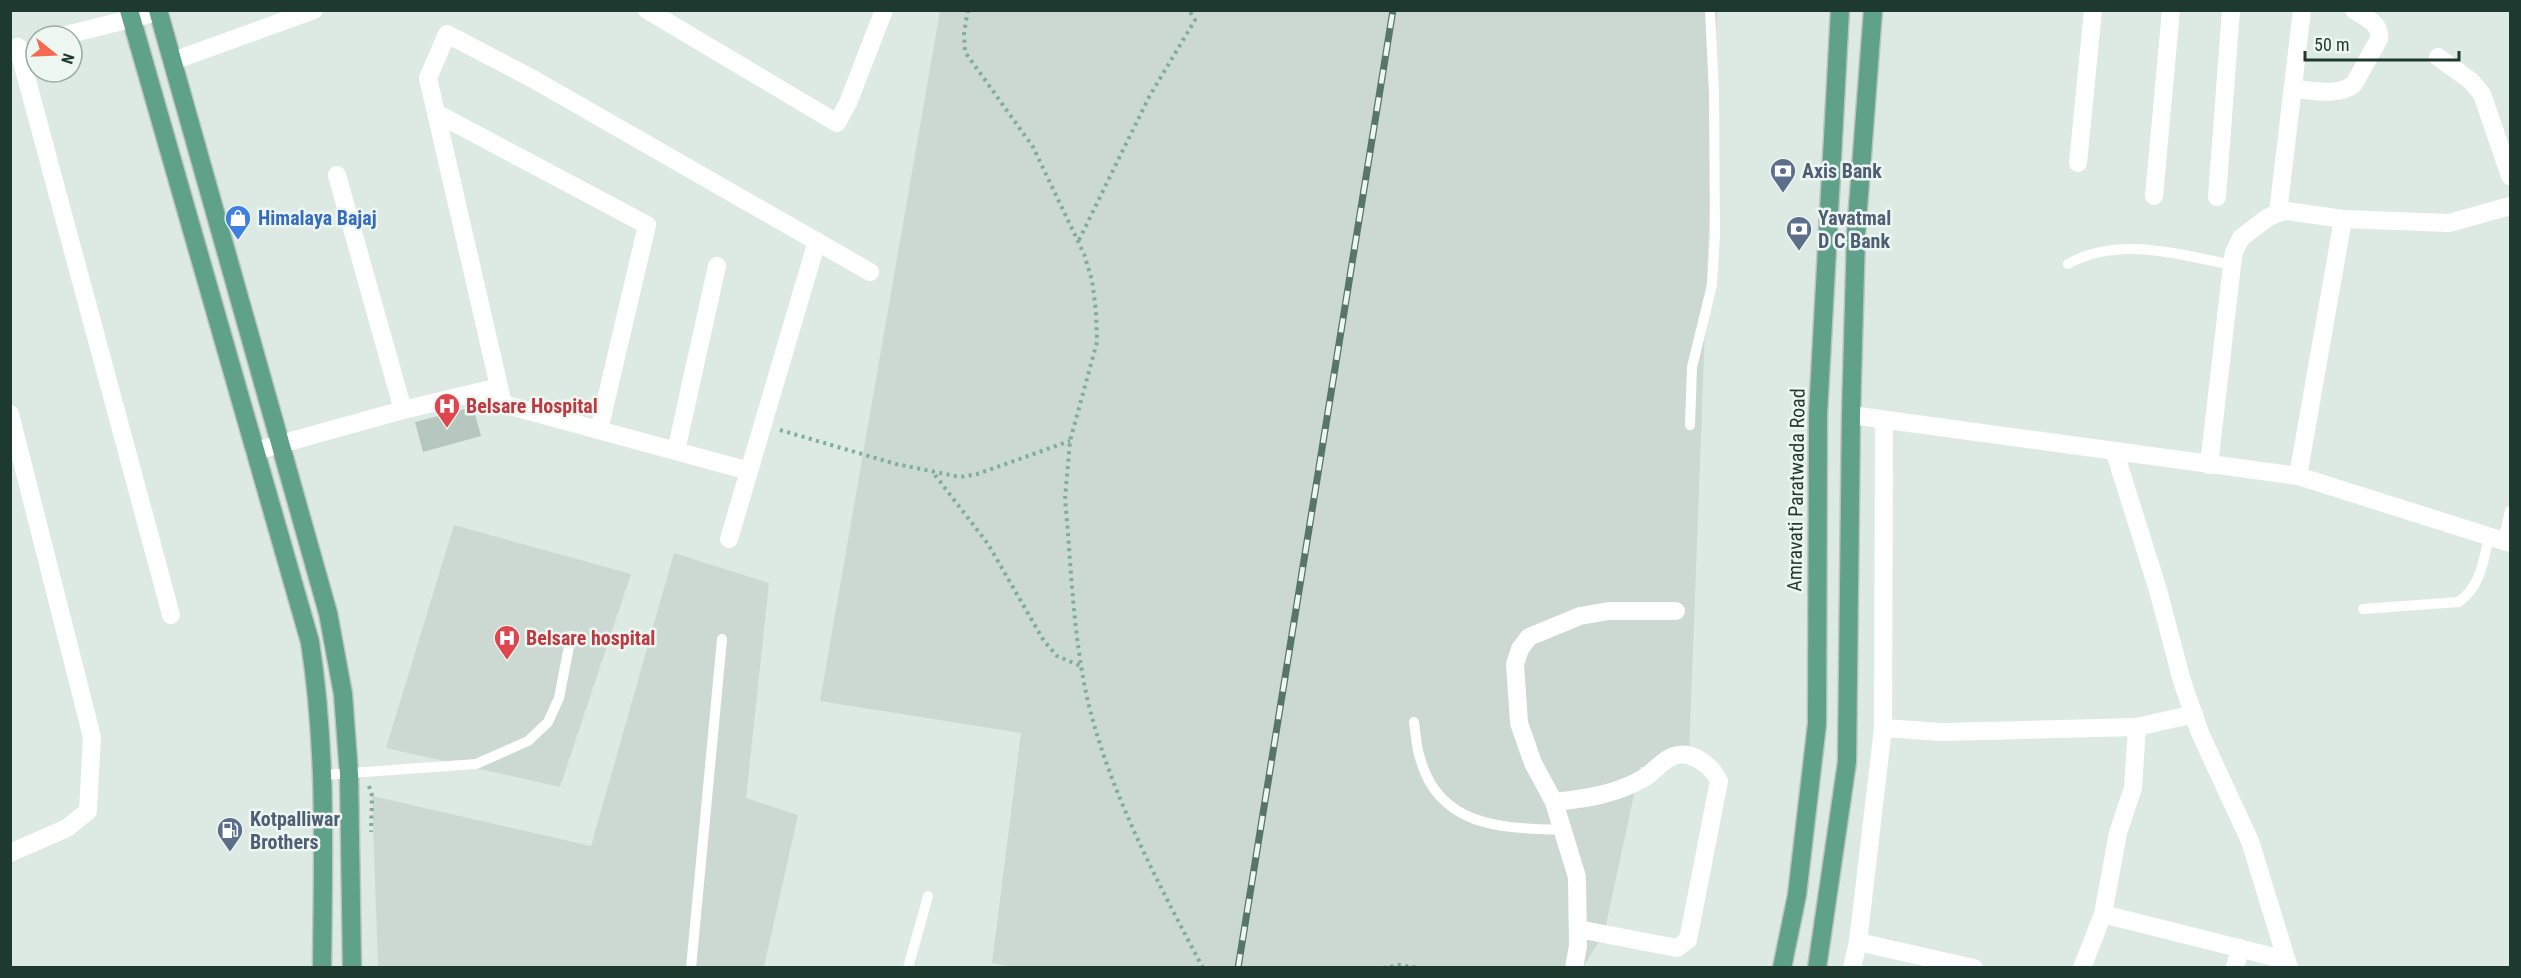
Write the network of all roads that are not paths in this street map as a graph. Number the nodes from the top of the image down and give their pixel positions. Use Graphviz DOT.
graph roads {
  1 [pos="314,10"];
  2 [pos="647,10"];
  3 [pos="884,10"];
  4 [pos="1710,10"];
  5 [pos="1840,10"];
  6 [pos="1873,10"];
  7 [pos="2093,10"];
  8 [pos="2171,10"];
  9 [pos="2231,10"];
  10 [pos="2302,10"];
  11 [pos="2354,10"];
  12 [pos="158,11"];
  13 [pos="130,15"];
  14 [pos="84,29"];
  15 [pos="22,46"];
  16 [pos="2438,57"];
  17 [pos="173,62"];
  18 [pos="2293,89"];
  19 [pos="436,114"];
  20 [pos="2078,163"];
  21 [pos="337,175"];
  22 [pos="2511,176"];
  23 [pos="2154,196"];
  24 [pos="2217,197"];
  25 [pos="2511,206"];
  26 [pos="2278,213"];
  27 [pos="2343,219"];
  28 [pos="817,241"];
  29 [pos="2068,264"];
  30 [pos="2232,264"];
  31 [pos="717,267"];
  32 [pos="870,272"];
  33 [pos="499,387"];
  34 [pos="403,410"];
  35 [pos="10,414"];
  36 [pos="1851,415"];
  37 [pos="1884,420"];
  38 [pos="1690,425"];
  39 [pos="599,430"];
  40 [pos="280,444"];
  41 [pos="676,450"];
  42 [pos="255,451"];
  43 [pos="2115,453"];
  44 [pos="2209,465"];
  45 [pos="749,471"];
  46 [pos="2298,476"];
  47 [pos="2511,511"];
  48 [pos="729,539"];
  49 [pos="2501,540"];
  50 [pos="2363,609"];
  51 [pos="1676,611"];
  52 [pos="171,615"];
  53 [pos="571,636"];
  54 [pos="722,639"];
  55 [pos="2194,714"];
  56 [pos="1414,722"];
  57 [pos="2137,727"];
  58 [pos="1883,728"];
  59 [pos="349,774"];
  60 [pos="323,775"];
  61 [pos="1554,802"];
  62 [pos="1563,830"];
  63 [pos="10,853"];
  64 [pos="928,896"];
  65 [pos="2103,914"];
  66 [pos="1578,929"];
  67 [pos="1858,942"];
  68 [pos="2240,948"];
  69 [pos="2288,964"];
  70 [pos="322,968"];
  71 [pos="352,968"];
  72 [pos="691,968"];
  73 [pos="908,968"];
  74 [pos="1574,968"];
  75 [pos="1782,968"];
  76 [pos="1817,968"];
  77 [pos="1852,968"];
  78 [pos="1974,968"];
  79 [pos="2082,968"];
  80 [pos="2235,968"];
  1 -- 17 [label="street"];
  2 -- 3 [label="street"];
  4 -- 38 [label="lane"];
  5 -- 75 [label="main road, Amravati Paratwada Road"];
  6 -- 36 [label="main road"];
  7 -- 20 [label="street"];
  8 -- 23 [label="street"];
  9 -- 24 [label="street"];
  10 -- 18 [label="street"];
  11 -- 18 [label="street"];
  12 -- 13 [label="street"];
  12 -- 17 [label="main road"];
  13 -- 14 [label="street"];
  13 -- 42 [label="main road"];
  15 -- 52 [label="street"];
  16 -- 22 [label="street"];
  17 -- 40 [label="main road"];
  18 -- 26 [label="street"];
  19 -- 28 [label="street"];
  19 -- 33 [label="street"];
  19 -- 39 [label="street"];
  21 -- 34 [label="street"];
  25 -- 27 [label="street"];
  26 -- 27 [label="street"];
  26 -- 30 [label="street"];
  27 -- 46 [label="street"];
  28 -- 32 [label="street"];
  28 -- 45 [label="street"];
  29 -- 30 [label="lane"];
  30 -- 44 [label="street"];
  31 -- 41 [label="street"];
  33 -- 34 [label="street"];
  33 -- 39 [label="street"];
  34 -- 40 [label="street"];
  35 -- 63 [label="street"];
  36 -- 37 [label="street"];
  36 -- 76 [label="main road"];
  37 -- 43 [label="street"];
  37 -- 58 [label="street"];
  39 -- 41 [label="street"];
  40 -- 42 [label="street"];
  40 -- 59 [label="main road"];
  41 -- 45 [label="street"];
  42 -- 60 [label="main road"];
  43 -- 44 [label="street"];
  43 -- 55 [label="street"];
  44 -- 46 [label="street"];
  45 -- 48 [label="street"];
  46 -- 49 [label="street"];
  47 -- 49 [label="lane"];
  49 -- 50 [label="lane"];
  51 -- 61 [label="street"];
  53 -- 59 [label="lane"];
  54 -- 72 [label="lane"];
  55 -- 57 [label="street"];
  55 -- 69 [label="street"];
  56 -- 62 [label="lane"];
  57 -- 58 [label="street"];
  57 -- 65 [label="street"];
  58 -- 67 [label="street"];
  59 -- 60 [label="lane"];
  59 -- 71 [label="main road"];
  60 -- 70 [label="main road"];
  61 -- 62 [label="street"];
  61 -- 66 [label="street"];
  62 -- 66 [label="street"];
  64 -- 73 [label="lane"];
  65 -- 68 [label="street"];
  65 -- 79 [label="street"];
  66 -- 74 [label="street"];
  67 -- 77 [label="street"];
  67 -- 78 [label="street"];
  68 -- 69 [label="street"];
  68 -- 80 [label="street"];
}
